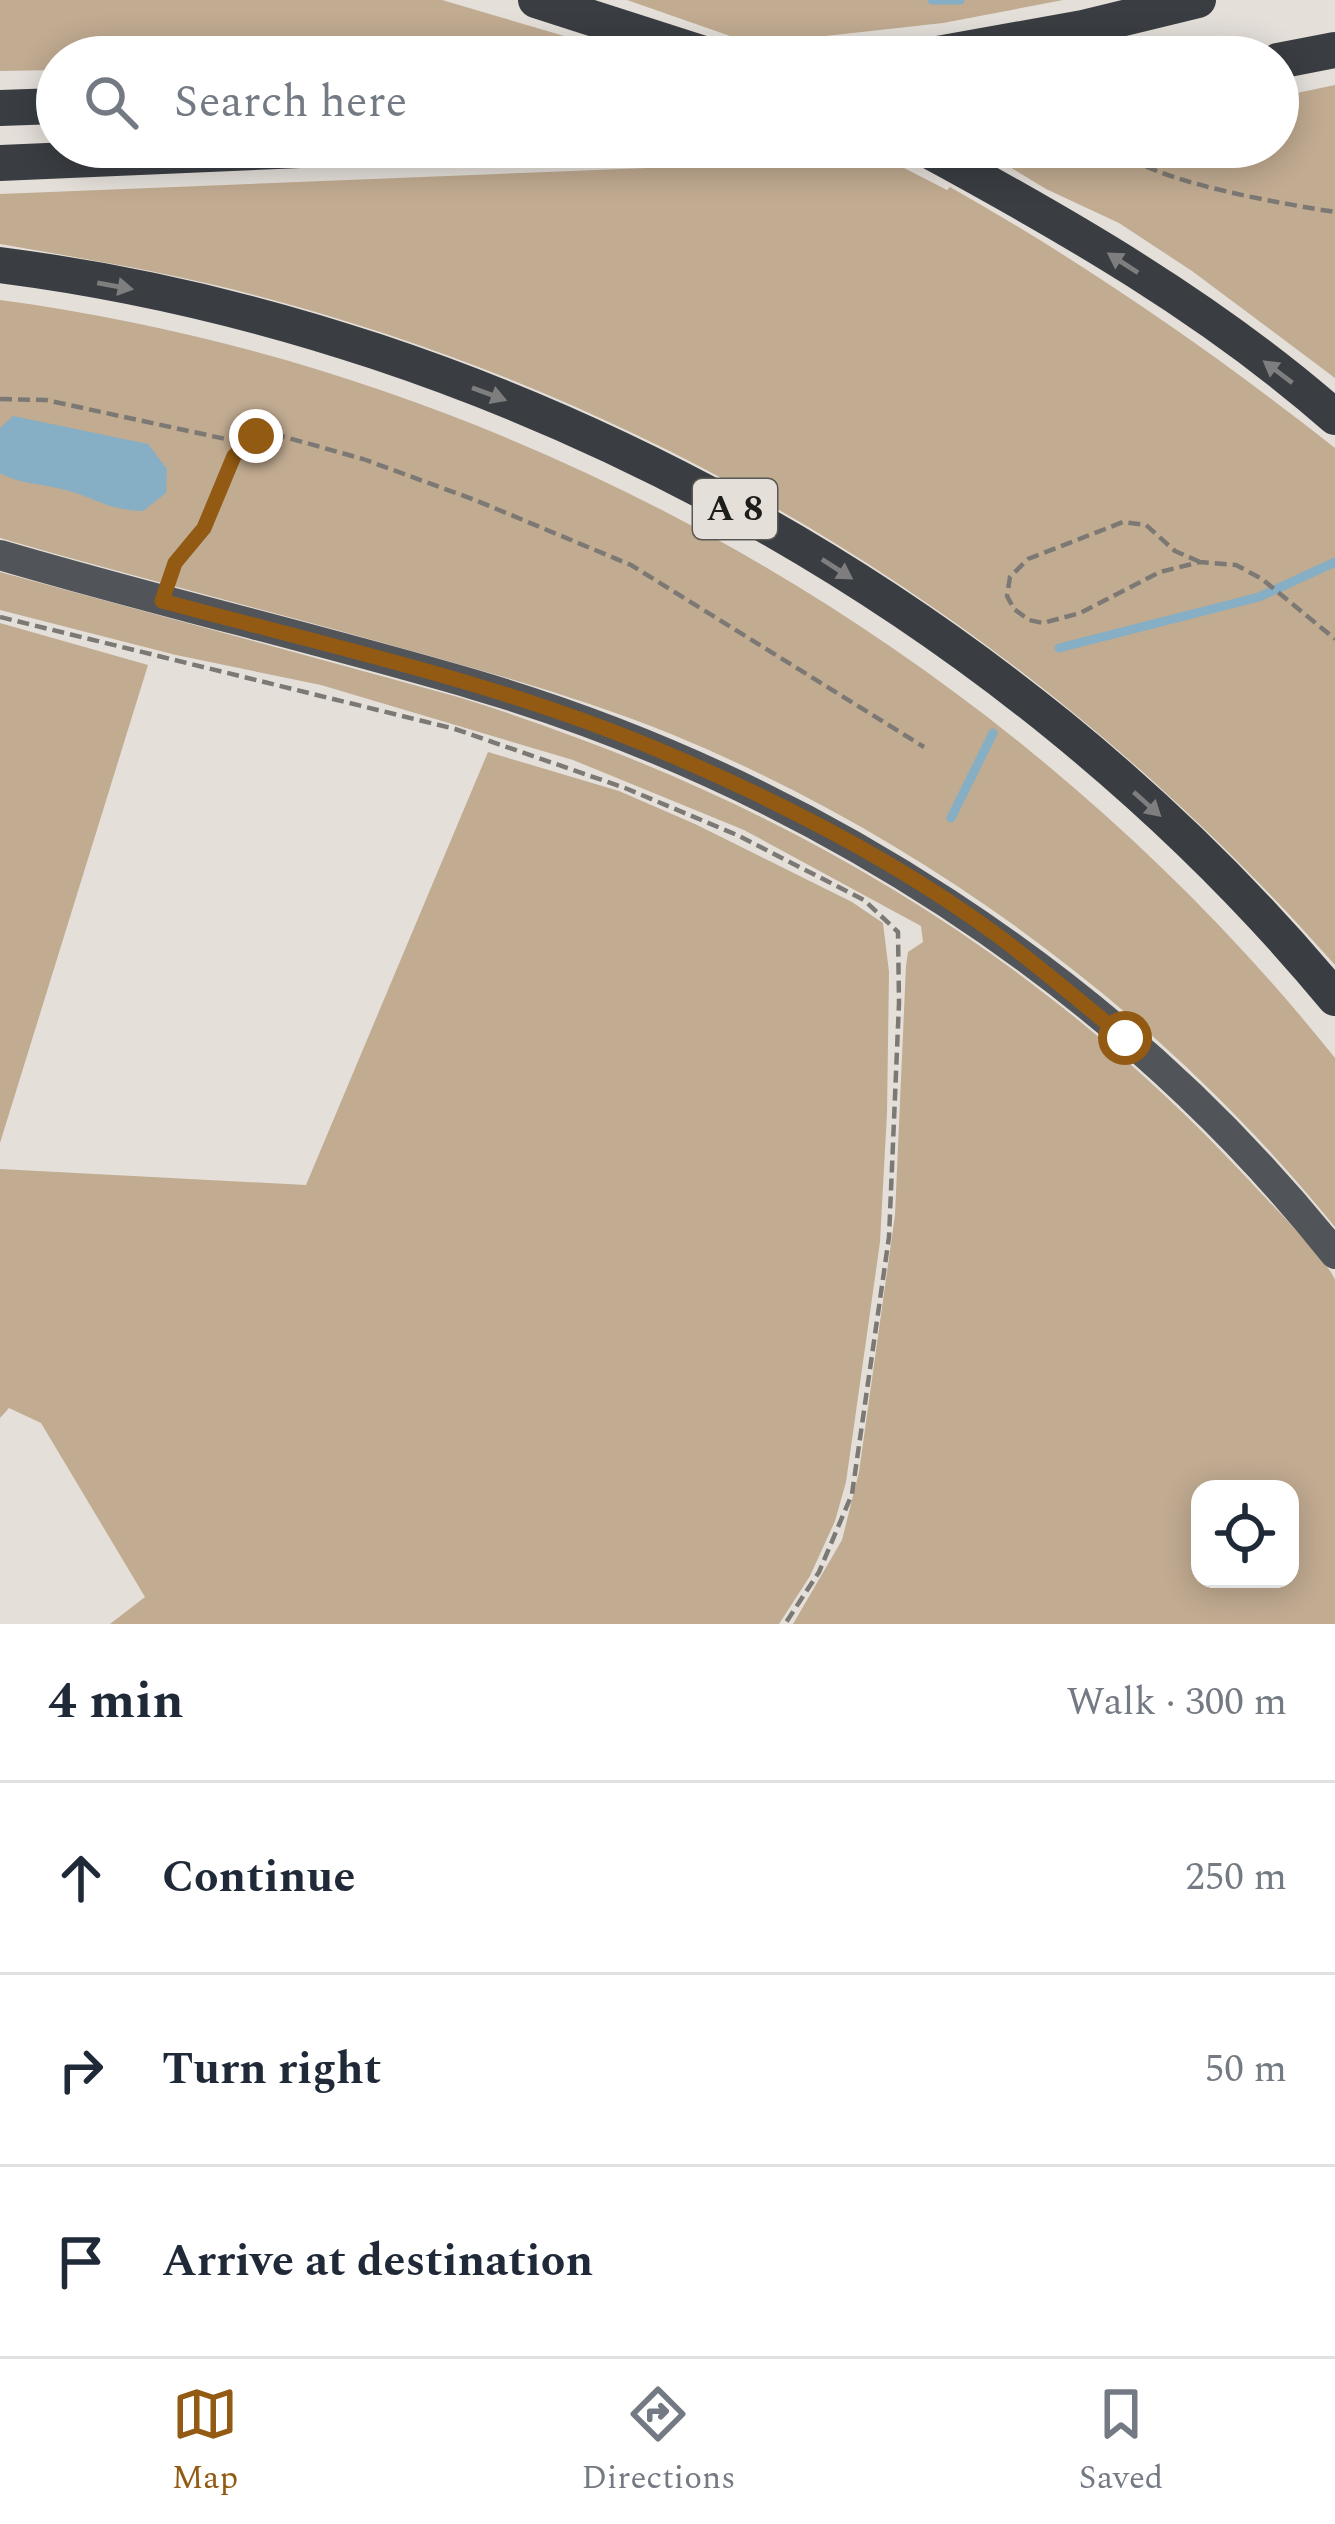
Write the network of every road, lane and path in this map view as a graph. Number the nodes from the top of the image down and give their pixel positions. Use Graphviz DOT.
graph roads {
  1 [pos="536,0"];
  2 [pos="1198,0"];
  3 [pos="648,36"];
  4 [pos="1038,36"];
  5 [pos="1335,50"];
  6 [pos="1299,58"];
  7 [pos="36,107"];
  8 [pos="0,108"];
  9 [pos="36,161"];
  10 [pos="0,163"];
  11 [pos="960,168"];
  12 [pos="1151,168"];
  13 [pos="1335,212"];
  14 [pos="0,266"];
  15 [pos="0,399"];
  16 [pos="1335,417"];
  17 [pos="244,443"];
  18 [pos="0,555"];
  19 [pos="1200,562"];
  20 [pos="162,601"];
  21 [pos="0,617"];
  22 [pos="1335,639"];
  23 [pos="924,747"];
  24 [pos="1335,998"];
  25 [pos="1335,1254"];
  26 [pos="785,1624"];
  1 -- 3 [label="highway"];
  2 -- 4 [label="highway"];
  5 -- 6 [label="highway"];
  7 -- 8 [label="highway"];
  9 -- 10 [label="highway"];
  16 -- 11 [label="highway, one-way"];
  12 -- 13 [label="path"];
  14 -- 24 [label="highway, A 8, one-way"];
  15 -- 17 [label="path"];
  17 -- 20 [label="path"];
  17 -- 23 [label="path"];
  18 -- 20 [label="main road"];
  19 -- 19 [label="path"];
  19 -- 22 [label="path"];
  20 -- 25 [label="main road"];
  21 -- 26 [label="path"];
}
